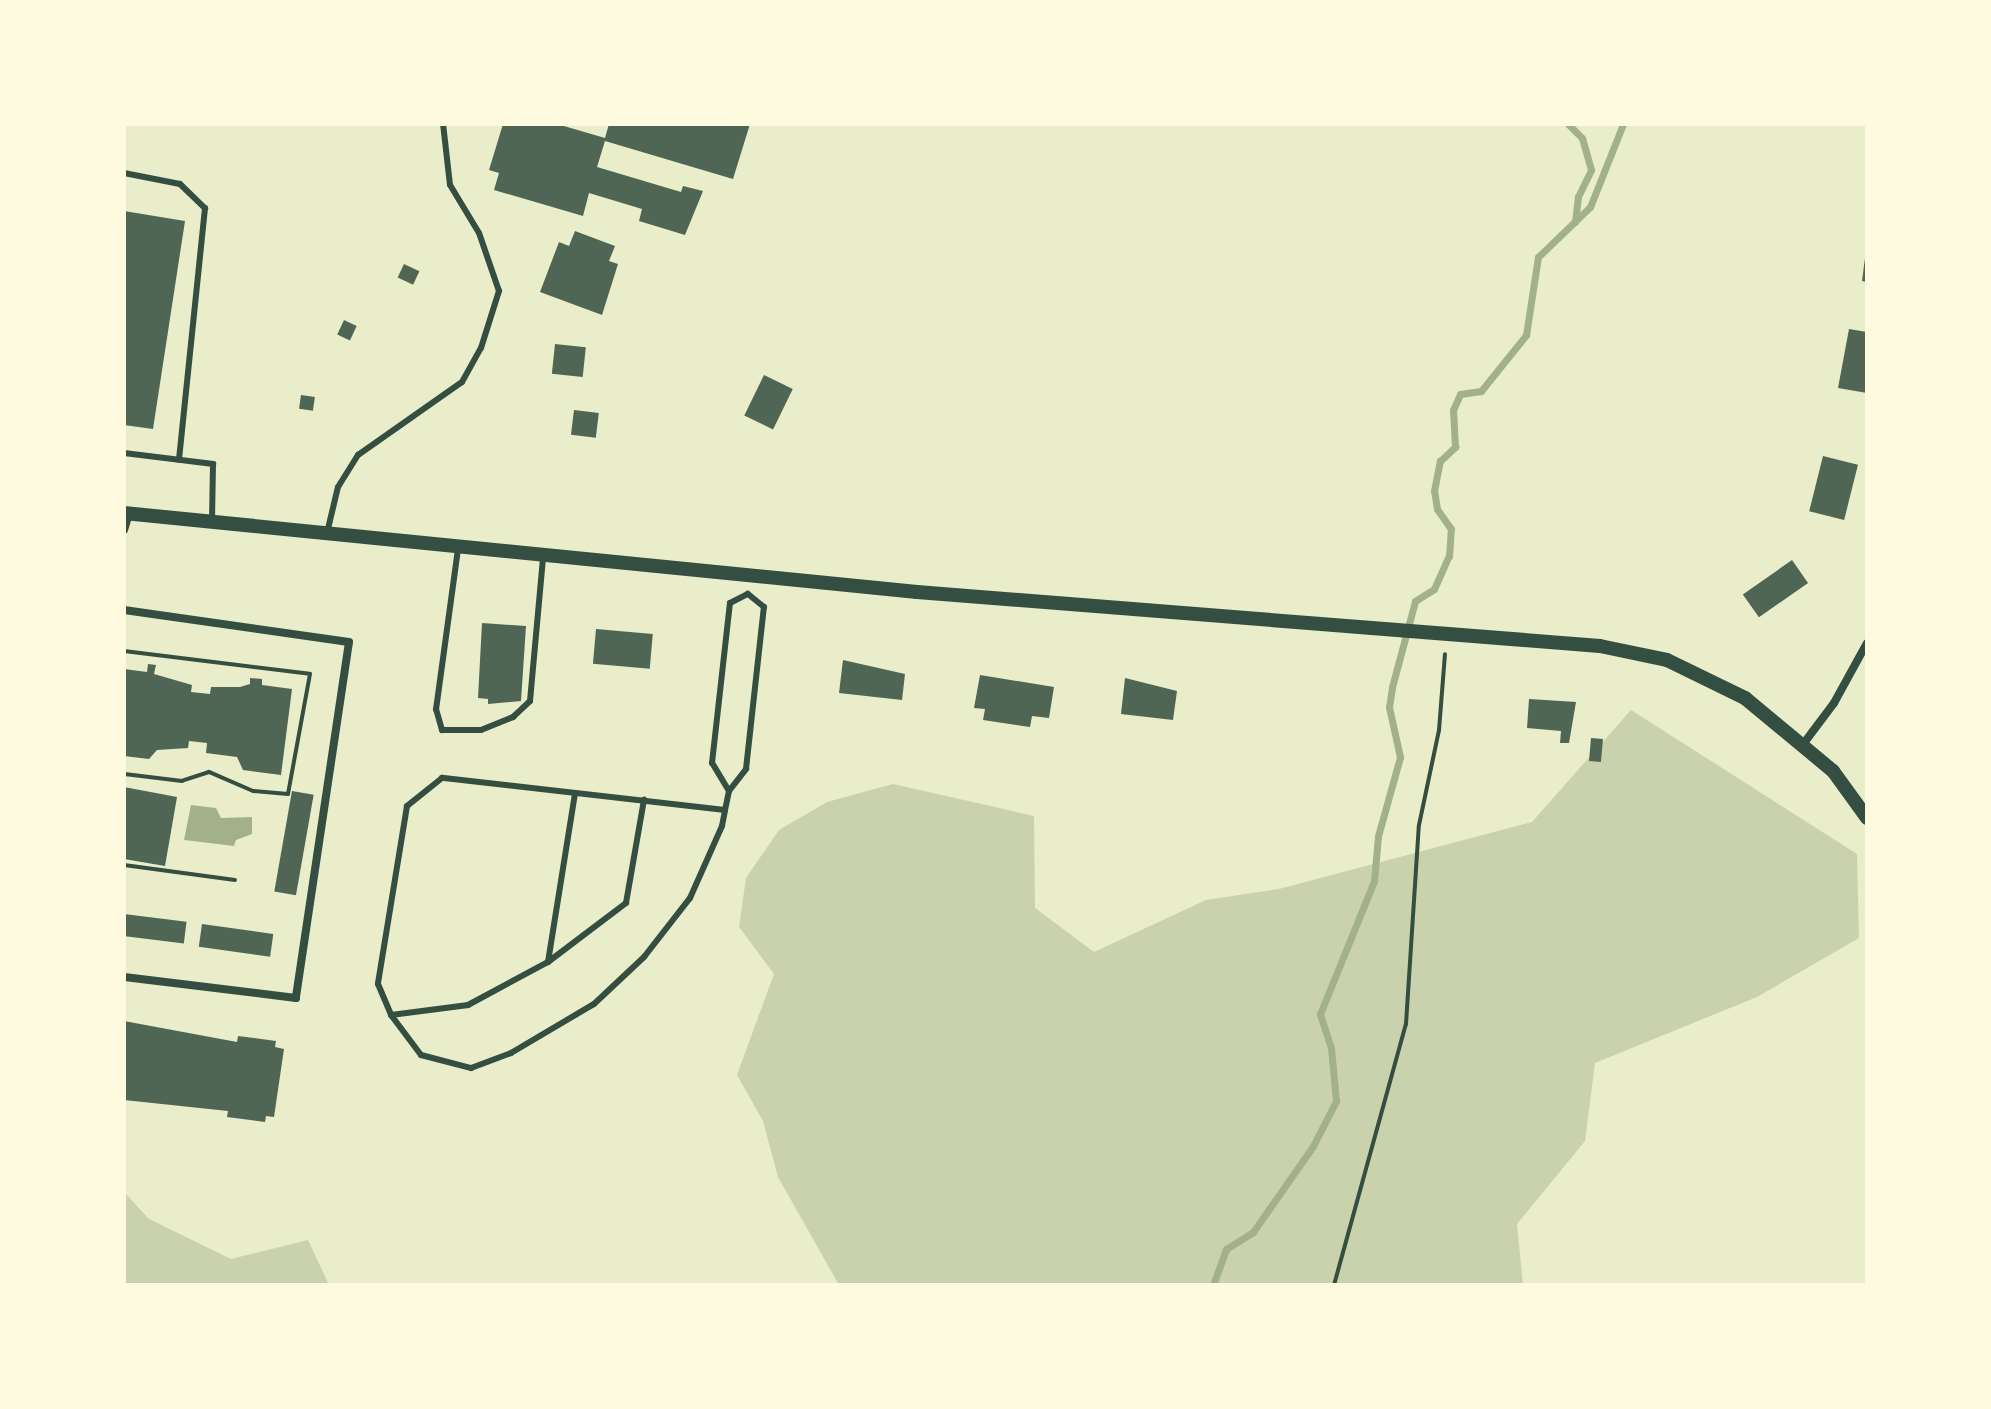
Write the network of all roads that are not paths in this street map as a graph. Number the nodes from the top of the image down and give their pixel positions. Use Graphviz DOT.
graph roads {
  1 [pos="443,124"];
  2 [pos="124,173"];
  3 [pos="124,453"];
  4 [pos="179,460"];
  5 [pos="127,513"];
  6 [pos="212,523"];
  7 [pos="124,530"];
  8 [pos="327,537"];
  9 [pos="458,549"];
  10 [pos="543,557"];
  11 [pos="749,576"];
  12 [pos="748,594"];
  13 [pos="124,610"];
  14 [pos="1867,643"];
  15 [pos="1804,743"];
  16 [pos="729,791"];
  17 [pos="575,794"];
  18 [pos="644,800"];
  19 [pos="725,810"];
  20 [pos="1867,818"];
  21 [pos="548,962"];
  22 [pos="124,977"];
  23 [pos="391,1015"];
  1 -- 8 [label="lane"];
  2 -- 4 [label="lane"];
  3 -- 4 [label="lane"];
  4 -- 6 [label="lane"];
  5 -- 6 [label="street"];
  5 -- 7 [label="street"];
  6 -- 8 [label="street"];
  8 -- 9 [label="street"];
  9 -- 10 [label="street"];
  9 -- 10 [label="lane"];
  10 -- 11 [label="street"];
  11 -- 12 [label="lane"];
  11 -- 15 [label="street"];
  12 -- 16 [label="lane"];
  12 -- 16 [label="lane"];
  13 -- 22 [label="street"];
  14 -- 15 [label="street"];
  15 -- 20 [label="street"];
  16 -- 19 [label="lane"];
  17 -- 18 [label="lane"];
  17 -- 21 [label="lane"];
  17 -- 23 [label="lane"];
  18 -- 19 [label="lane"];
  18 -- 21 [label="lane"];
  19 -- 23 [label="lane"];
  21 -- 23 [label="lane"];
}
